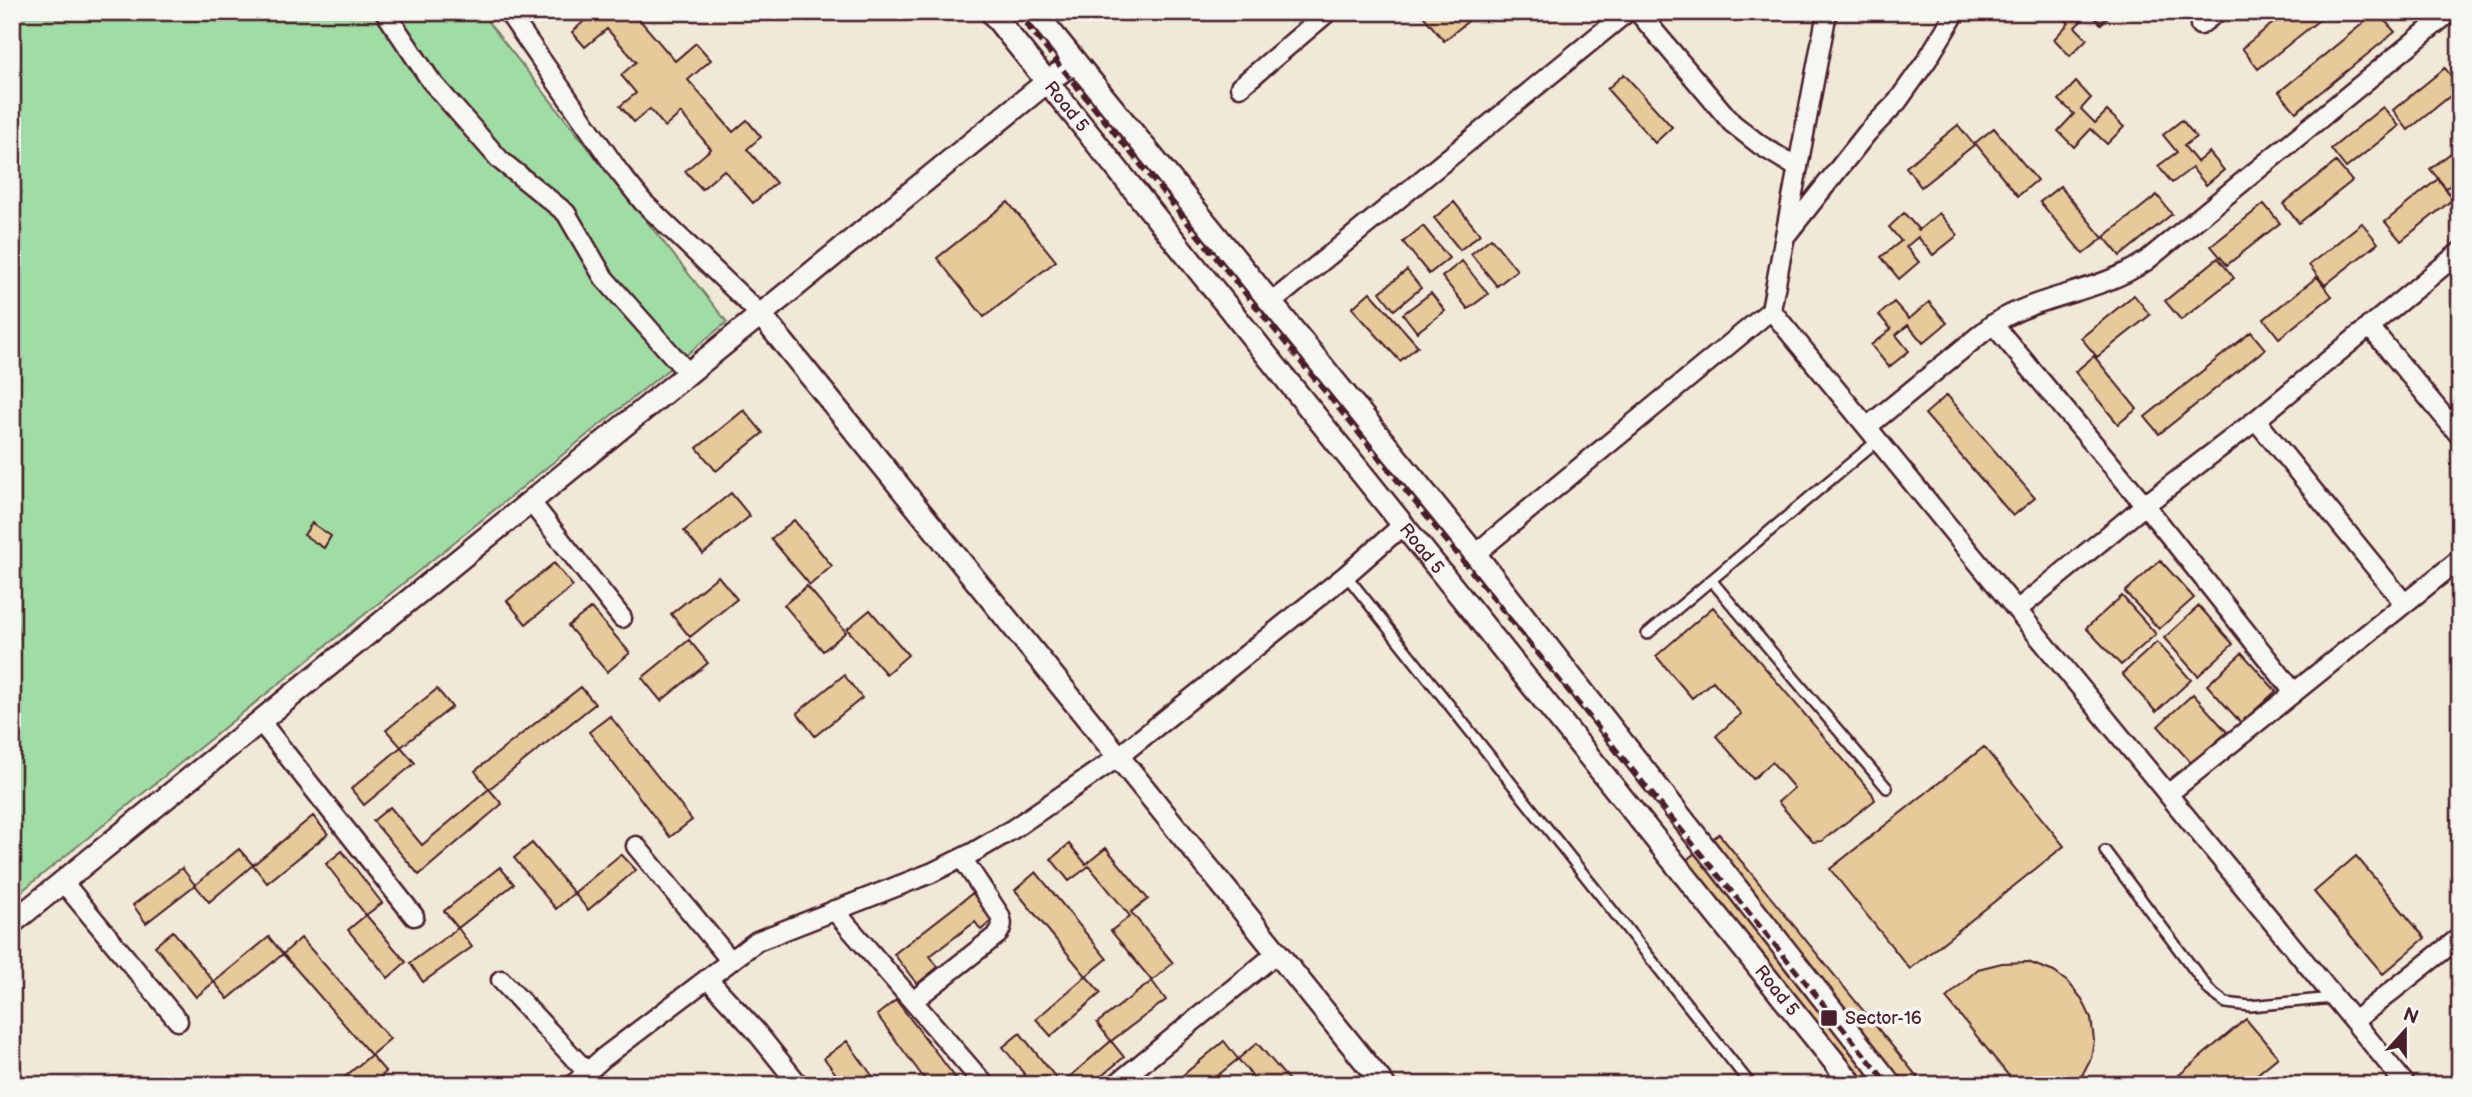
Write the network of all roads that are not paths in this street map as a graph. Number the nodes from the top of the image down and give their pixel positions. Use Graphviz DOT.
graph roads {
  1 [pos="385,12"];
  2 [pos="508,12"];
  3 [pos="991,12"];
  4 [pos="1035,12"];
  5 [pos="1328,12"];
  6 [pos="1627,12"];
  7 [pos="1638,12"];
  8 [pos="1827,12"];
  9 [pos="1956,12"];
  10 [pos="2217,12"];
  11 [pos="2450,12"];
  12 [pos="2429,19"];
  13 [pos="2200,26"];
  14 [pos="1075,62"];
  15 [pos="1048,81"];
  16 [pos="1240,87"];
  17 [pos="1798,168"];
  18 [pos="1785,237"];
  19 [pos="2460,253"];
  20 [pos="1270,303"];
  21 [pos="1771,310"];
  22 [pos="761,315"];
  23 [pos="1993,324"];
  24 [pos="2369,326"];
  25 [pos="688,373"];
  26 [pos="2256,420"];
  27 [pos="1873,434"];
  28 [pos="2460,436"];
  29 [pos="530,501"];
  30 [pos="2145,505"];
  31 [pos="1404,524"];
  32 [pos="1475,554"];
  33 [pos="2460,559"];
  34 [pos="1346,575"];
  35 [pos="1711,580"];
  36 [pos="2404,603"];
  37 [pos="2017,610"];
  38 [pos="622,618"];
  39 [pos="1647,634"];
  40 [pos="2293,691"];
  41 [pos="260,721"];
  42 [pos="1118,757"];
  43 [pos="1888,788"];
  44 [pos="2168,794"];
  45 [pos="636,846"];
  46 [pos="2105,851"];
  47 [pos="962,858"];
  48 [pos="63,882"];
  49 [pos="834,910"];
  50 [pos="414,916"];
  51 [pos="12,923"];
  52 [pos="2460,937"];
  53 [pos="1277,953"];
  54 [pos="731,961"];
  55 [pos="708,979"];
  56 [pos="501,980"];
  57 [pos="2335,998"];
  58 [pos="912,1001"];
  59 [pos="178,1021"];
  60 [pos="2354,1021"];
  61 [pos="587,1072"];
  62 [pos="573,1085"];
  63 [pos="799,1085"];
  64 [pos="985,1085"];
  65 [pos="1115,1085"];
  66 [pos="1384,1085"];
  67 [pos="1751,1085"];
  68 [pos="1853,1085"];
  69 [pos="1891,1085"];
  70 [pos="2406,1085"];
  1 -- 25 [label="street"];
  2 -- 22 [label="street"];
  3 -- 15 [label="street, Road 5"];
  4 -- 14 [label="street, Road 5"];
  5 -- 16 [label="street"];
  6 -- 20 [label="street"];
  7 -- 17 [label="street"];
  8 -- 17 [label="street"];
  9 -- 18 [label="street"];
  10 -- 13 [label="street"];
  11 -- 12 [label="street"];
  12 -- 23 [label="street"];
  14 -- 15 [label="street"];
  14 -- 20 [label="street, Road 5"];
  15 -- 22 [label="street"];
  15 -- 31 [label="street, Road 5"];
  17 -- 18 [label="street"];
  18 -- 21 [label="street"];
  19 -- 24 [label="street"];
  20 -- 32 [label="street, Road 5"];
  21 -- 27 [label="street"];
  21 -- 32 [label="street"];
  22 -- 25 [label="street"];
  22 -- 42 [label="street"];
  23 -- 27 [label="street"];
  23 -- 30 [label="street"];
  24 -- 26 [label="street"];
  24 -- 28 [label="street"];
  25 -- 29 [label="street"];
  26 -- 30 [label="street"];
  26 -- 36 [label="street"];
  27 -- 35 [label="lane"];
  27 -- 37 [label="street"];
  29 -- 38 [label="street"];
  29 -- 41 [label="street"];
  30 -- 37 [label="street"];
  30 -- 40 [label="street"];
  31 -- 34 [label="street"];
  31 -- 68 [label="street, Road 5"];
  32 -- 69 [label="street, Road 5"];
  33 -- 36 [label="street"];
  34 -- 42 [label="street"];
  34 -- 67 [label="lane"];
  35 -- 39 [label="lane"];
  35 -- 43 [label="lane"];
  36 -- 40 [label="street"];
  37 -- 44 [label="street"];
  40 -- 44 [label="street"];
  41 -- 48 [label="street"];
  41 -- 50 [label="street"];
  42 -- 47 [label="street"];
  42 -- 53 [label="street"];
  44 -- 57 [label="street"];
  45 -- 54 [label="street"];
  46 -- 57 [label="lane"];
  47 -- 49 [label="street"];
  47 -- 58 [label="street"];
  48 -- 51 [label="street"];
  48 -- 59 [label="street"];
  49 -- 54 [label="street"];
  49 -- 58 [label="street"];
  52 -- 60 [label="street"];
  53 -- 65 [label="street"];
  53 -- 66 [label="street"];
  54 -- 55 [label="street"];
  55 -- 61 [label="street"];
  55 -- 63 [label="street"];
  56 -- 61 [label="street"];
  57 -- 60 [label="street"];
  58 -- 64 [label="street"];
  60 -- 70 [label="street"];
  61 -- 62 [label="street"];
}
